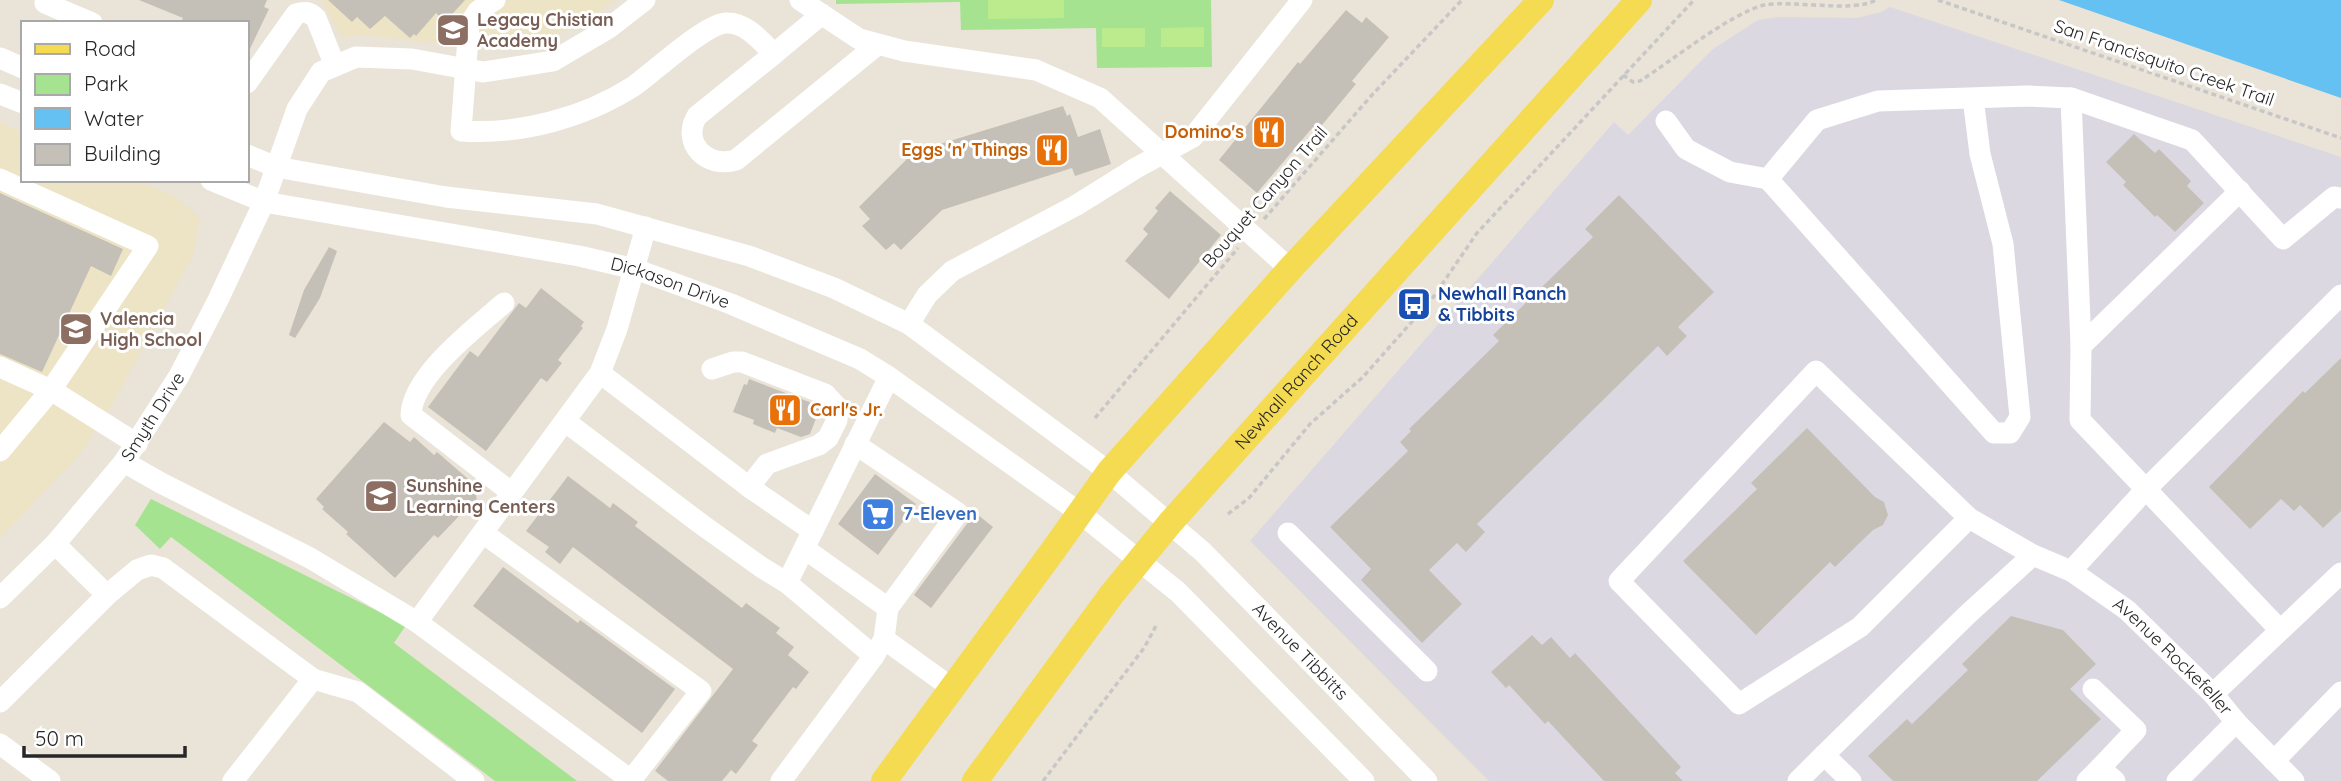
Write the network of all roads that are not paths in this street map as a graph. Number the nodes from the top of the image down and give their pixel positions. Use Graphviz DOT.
graph roads {
  1 [pos="495,0"];
  2 [pos="645,0"];
  3 [pos="800,0"];
  4 [pos="1302,0"];
  5 [pos="1541,0"];
  6 [pos="1639,0"];
  7 [pos="42,9"];
  8 [pos="822,15"];
  9 [pos="85,21"];
  10 [pos="877,45"];
  11 [pos="774,54"];
  12 [pos="0,58"];
  13 [pos="21,65"];
  14 [pos="335,66"];
  15 [pos="465,68"];
  16 [pos="248,82"];
  17 [pos="0,94"];
  18 [pos="1973,98"];
  19 [pos="2071,98"];
  20 [pos="21,102"];
  21 [pos="1666,121"];
  22 [pos="1163,153"];
  23 [pos="248,155"];
  24 [pos="276,166"];
  25 [pos="0,179"];
  26 [pos="1768,180"];
  27 [pos="216,182"];
  28 [pos="2240,191"];
  29 [pos="2341,198"];
  30 [pos="264,202"];
  31 [pos="646,227"];
  32 [pos="635,269"];
  33 [pos="1290,269"];
  34 [pos="504,303"];
  35 [pos="2338,305"];
  36 [pos="909,324"];
  37 [pos="2081,346"];
  38 [pos="0,367"];
  39 [pos="712,369"];
  40 [pos="600,373"];
  41 [pos="890,377"];
  42 [pos="51,390"];
  43 [pos="566,422"];
  44 [pos="138,444"];
  45 [pos="855,444"];
  46 [pos="0,451"];
  47 [pos="124,462"];
  48 [pos="1109,472"];
  49 [pos="749,487"];
  50 [pos="2146,489"];
  51 [pos="512,493"];
  52 [pos="1080,513"];
  53 [pos="1969,518"];
  54 [pos="1170,523"];
  55 [pos="483,533"];
  56 [pos="1288,533"];
  57 [pos="809,540"];
  58 [pos="55,544"];
  59 [pos="2033,555"];
  60 [pos="1140,561"];
  61 [pos="2071,571"];
  62 [pos="2341,573"];
  63 [pos="788,583"];
  64 [pos="107,595"];
  65 [pos="0,598"];
  66 [pos="888,608"];
  67 [pos="417,622"];
  68 [pos="2280,631"];
  69 [pos="879,648"];
  70 [pos="1427,671"];
  71 [pos="313,678"];
  72 [pos="952,688"];
  73 [pos="2093,690"];
  74 [pos="2341,692"];
  75 [pos="2213,694"];
  76 [pos="0,702"];
  77 [pos="2236,722"];
  78 [pos="0,744"];
  79 [pos="1824,755"];
  80 [pos="2274,761"];
  81 [pos="2101,777"];
  82 [pos="50,781"];
  83 [pos="233,781"];
  84 [pos="474,781"];
  85 [pos="632,781"];
  86 [pos="781,781"];
  87 [pos="884,781"];
  88 [pos="975,781"];
  89 [pos="1364,781"];
  90 [pos="1427,781"];
  91 [pos="1798,781"];
  92 [pos="1851,781"];
  93 [pos="2177,781"];
  94 [pos="2294,781"];
  1 -- 15 [label="street"];
  2 -- 15 [label="street"];
  3 -- 8 [label="street"];
  4 -- 22 [label="street"];
  5 -- 33 [label="main road"];
  6 -- 54 [label="main road, Newhall Ranch Road"];
  7 -- 9 [label="street"];
  8 -- 10 [label="street"];
  8 -- 11 [label="street"];
  10 -- 11 [label="street"];
  10 -- 22 [label="street"];
  11 -- 15 [label="street"];
  12 -- 13 [label="street"];
  14 -- 15 [label="street"];
  14 -- 16 [label="street"];
  14 -- 24 [label="street, Smyth Drive"];
  17 -- 20 [label="street"];
  18 -- 19 [label="street"];
  18 -- 26 [label="street"];
  18 -- 26 [label="street"];
  19 -- 28 [label="street"];
  19 -- 37 [label="street"];
  21 -- 26 [label="street"];
  22 -- 33 [label="street"];
  22 -- 36 [label="street"];
  23 -- 24 [label="street"];
  24 -- 30 [label="street, Smyth Drive"];
  24 -- 31 [label="street"];
  25 -- 42 [label="street"];
  27 -- 30 [label="street, Dickason Drive"];
  28 -- 29 [label="street"];
  28 -- 37 [label="street"];
  30 -- 32 [label="street, Dickason Drive"];
  30 -- 44 [label="street, Smyth Drive"];
  31 -- 32 [label="street"];
  31 -- 36 [label="street"];
  32 -- 40 [label="street"];
  32 -- 41 [label="street, Dickason Drive"];
  33 -- 48 [label="main road"];
  34 -- 51 [label="street"];
  35 -- 50 [label="street"];
  36 -- 48 [label="street"];
  37 -- 50 [label="street"];
  38 -- 42 [label="street"];
  39 -- 49 [label="street"];
  40 -- 43 [label="street"];
  40 -- 49 [label="street"];
  41 -- 45 [label="street"];
  41 -- 52 [label="street, Dickason Drive"];
  42 -- 44 [label="street"];
  42 -- 46 [label="street"];
  43 -- 51 [label="street"];
  43 -- 63 [label="street"];
  44 -- 47 [label="street, Smyth Drive"];
  45 -- 57 [label="street"];
  45 -- 66 [label="street"];
  47 -- 58 [label="street, Smyth Drive"];
  47 -- 67 [label="street"];
  48 -- 52 [label="main road"];
  48 -- 54 [label="street, Avenue Tibbitts"];
  49 -- 57 [label="street"];
  50 -- 61 [label="street"];
  50 -- 68 [label="street"];
  51 -- 55 [label="street"];
  52 -- 60 [label="street, Dickason Drive"];
  52 -- 72 [label="main road"];
  53 -- 53 [label="street, Avenue Rockefeller"];
  53 -- 59 [label="street, Avenue Rockefeller"];
  54 -- 60 [label="main road, Newhall Ranch Road"];
  54 -- 90 [label="street, Avenue Tibbitts"];
  55 -- 67 [label="street"];
  55 -- 85 [label="street"];
  56 -- 70 [label="street"];
  57 -- 63 [label="street"];
  57 -- 66 [label="street"];
  58 -- 64 [label="street"];
  58 -- 65 [label="street, Smyth Drive"];
  59 -- 61 [label="street, Avenue Rockefeller"];
  59 -- 79 [label="street"];
  60 -- 88 [label="main road, Newhall Ranch Road"];
  60 -- 89 [label="street"];
  61 -- 75 [label="street, Avenue Rockefeller"];
  62 -- 68 [label="street"];
  63 -- 69 [label="street"];
  64 -- 71 [label="street"];
  64 -- 76 [label="street"];
  66 -- 69 [label="street"];
  67 -- 85 [label="street"];
  68 -- 75 [label="street"];
  69 -- 72 [label="street"];
  69 -- 86 [label="street"];
  71 -- 83 [label="street"];
  71 -- 84 [label="street"];
  72 -- 87 [label="main road"];
  73 -- 81 [label="street"];
  74 -- 80 [label="street"];
  75 -- 77 [label="street, Avenue Rockefeller"];
  77 -- 80 [label="street, Avenue Rockefeller"];
  77 -- 93 [label="street"];
  78 -- 82 [label="street"];
  79 -- 91 [label="street"];
  79 -- 92 [label="street"];
  80 -- 94 [label="street, Avenue Rockefeller"];
}
